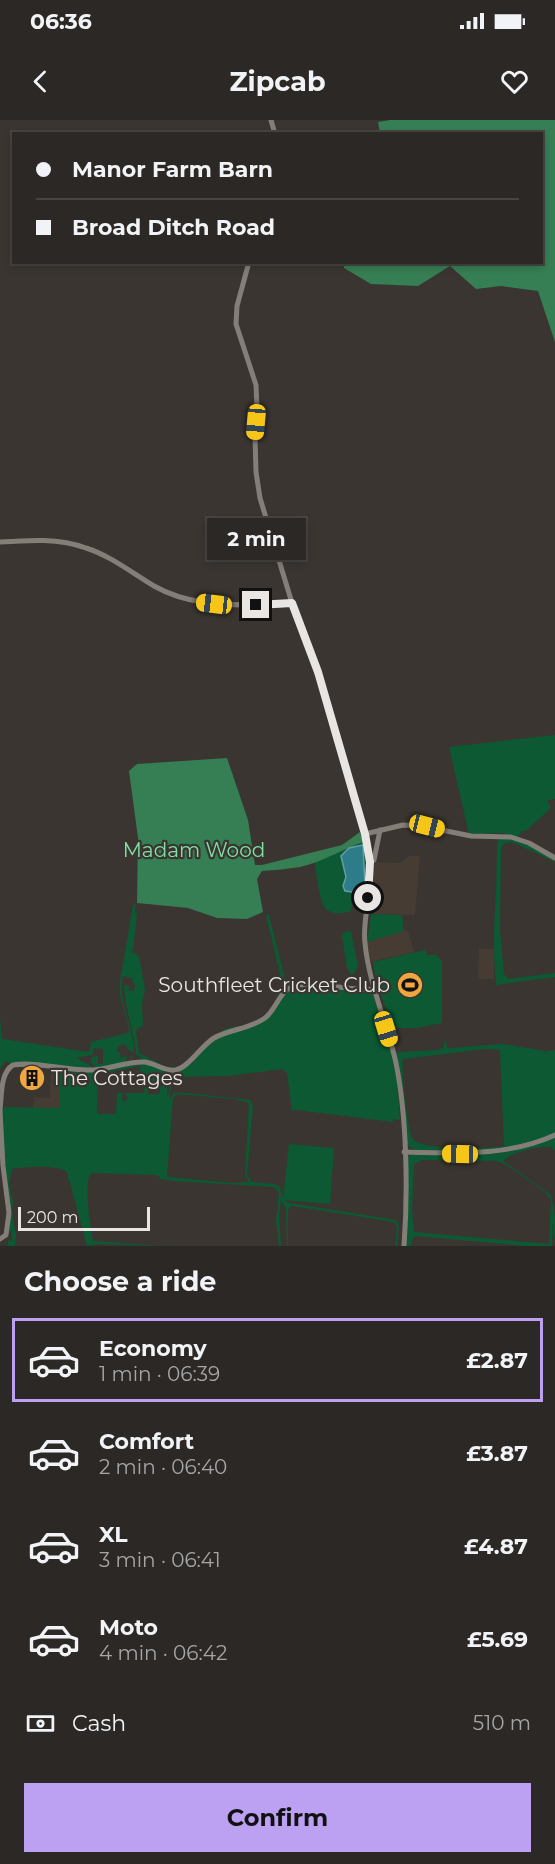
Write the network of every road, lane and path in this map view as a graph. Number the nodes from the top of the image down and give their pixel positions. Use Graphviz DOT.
graph roads {
  1 [pos="248,264"];
  2 [pos="0,542"];
  3 [pos="292,603"];
  4 [pos="380,830"];
  5 [pos="365,834"];
  6 [pos="555,858"];
  7 [pos="370,862"];
  8 [pos="374,989"];
  9 [pos="0,1110"];
  10 [pos="555,1135"];
  11 [pos="404,1152"];
  12 [pos="0,1239"];
  13 [pos="404,1246"];
  1 -- 3 [label="street"];
  2 -- 3 [label="street"];
  3 -- 5 [label="street"];
  4 -- 5 [label="street"];
  4 -- 6 [label="street"];
  4 -- 7 [label="street"];
  5 -- 7 [label="street"];
  7 -- 8 [label="street"];
  8 -- 9 [label="street"];
  8 -- 11 [label="street"];
  9 -- 12 [label="street"];
  10 -- 11 [label="street"];
  11 -- 13 [label="street"];
}
